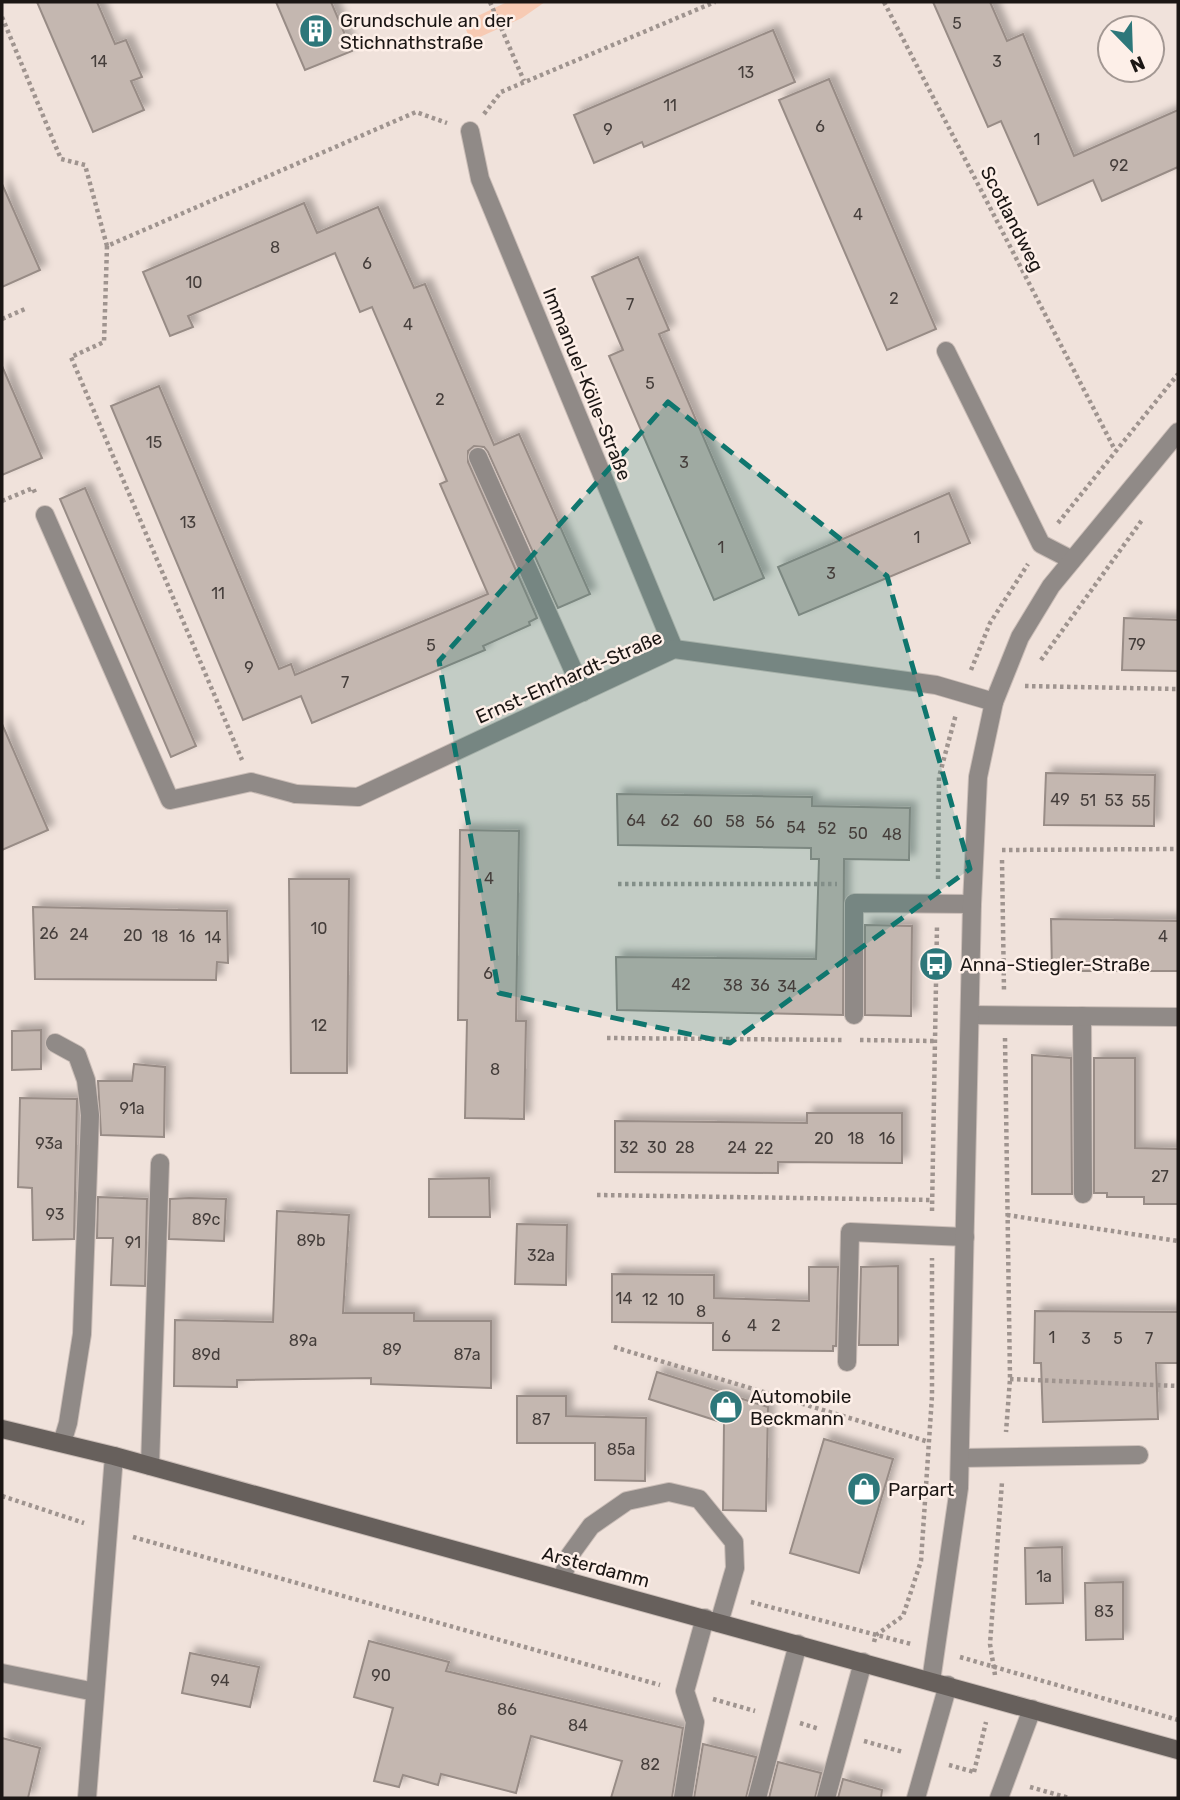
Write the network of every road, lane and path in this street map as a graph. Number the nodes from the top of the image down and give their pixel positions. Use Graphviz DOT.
graph roads {
  1 [pos="490,2"];
  2 [pos="715,2"];
  3 [pos="884,2"];
  4 [pos="2,16"];
  5 [pos="524,81"];
  6 [pos="470,131"];
  7 [pos="107,246"];
  8 [pos="25,309"];
  9 [pos="2,319"];
  10 [pos="946,351"];
  11 [pos="1178,432"];
  12 [pos="1115,450"];
  13 [pos="478,457"];
  14 [pos="45,516"];
  15 [pos="1144,517"];
  16 [pos="1073,560"];
  17 [pos="674,649"];
  18 [pos="1038,663"];
  19 [pos="1030,674"];
  20 [pos="1022,686"];
  21 [pos="1178,689"];
  22 [pos="583,692"];
  23 [pos="1019,699"];
  24 [pos="994,702"];
  25 [pos="251,782"];
  26 [pos="1001,839"];
  27 [pos="1178,849"];
  28 [pos="1002,850"];
  29 [pos="618,884"];
  30 [pos="840,884"];
  31 [pos="972,904"];
  32 [pos="854,1015"];
  33 [pos="970,1015"];
  34 [pos="1004,1015"];
  35 [pos="1082,1016"];
  36 [pos="1178,1017"];
  37 [pos="607,1038"];
  38 [pos="935,1041"];
  39 [pos="55,1043"];
  40 [pos="160,1163"];
  41 [pos="1083,1194"];
  42 [pos="597,1195"];
  43 [pos="932,1200"];
  44 [pos="1006,1215"];
  45 [pos="965,1237"];
  46 [pos="1178,1241"];
  47 [pos="614,1347"];
  48 [pos="846,1362"];
  49 [pos="1010,1379"];
  50 [pos="1178,1386"];
  51 [pos="2,1429"];
  52 [pos="929,1442"];
  53 [pos="62,1443"];
  54 [pos="1139,1455"];
  55 [pos="114,1456"];
  56 [pos="1004,1456"];
  57 [pos="960,1458"];
  58 [pos="150,1466"];
  59 [pos="2,1496"];
  60 [pos="108,1530"];
  61 [pos="562,1579"];
  62 [pos="712,1621"];
  63 [pos="798,1644"];
  64 [pos="863,1662"];
  65 [pos="2,1673"];
  66 [pos="939,1683"];
  67 [pos="685,1691"];
  68 [pos="95,1692"];
  69 [pos="992,1698"];
  70 [pos="1032,1709"];
  71 [pos="780,1718"];
  72 [pos="844,1736"];
  73 [pos="1178,1750"];
  74 [pos="928,1759"];
  75 [pos="974,1772"];
  76 [pos="1006,1781"];
  77 [pos="87,1798"];
  78 [pos="684,1798"];
  79 [pos="757,1798"];
  80 [pos="826,1798"];
  81 [pos="916,1798"];
  82 [pos="999,1798"];
  83 [pos="1069,1798"];
  1 -- 5 [label="path"];
  2 -- 5 [label="path"];
  3 -- 12 [label="path, Scotlandweg"];
  4 -- 7 [label="path"];
  5 -- 6 [label="path"];
  6 -- 7 [label="path"];
  6 -- 17 [label="street, Immanuel-Kölle-Straße"];
  7 -- 25 [label="path"];
  8 -- 9 [label="path"];
  10 -- 16 [label="street"];
  11 -- 16 [label="street"];
  13 -- 22 [label="street"];
  14 -- 25 [label="street"];
  15 -- 18 [label="path"];
  16 -- 24 [label="street"];
  17 -- 22 [label="street, Ernst-Ehrhardt-Straße"];
  17 -- 24 [label="street, Ernst-Ehrhardt-Straße"];
  19 -- 20 [label="path"];
  20 -- 21 [label="path"];
  20 -- 23 [label="path"];
  22 -- 25 [label="street, Ernst-Ehrhardt-Straße"];
  24 -- 31 [label="street"];
  26 -- 28 [label="path"];
  27 -- 28 [label="path"];
  28 -- 34 [label="path"];
  29 -- 30 [label="path"];
  31 -- 32 [label="street"];
  31 -- 33 [label="street"];
  33 -- 34 [label="street"];
  33 -- 45 [label="street"];
  34 -- 35 [label="street"];
  34 -- 44 [label="path"];
  35 -- 36 [label="street"];
  35 -- 41 [label="street"];
  37 -- 38 [label="path"];
  39 -- 53 [label="street"];
  40 -- 58 [label="street"];
  42 -- 43 [label="path"];
  44 -- 46 [label="path"];
  44 -- 49 [label="path"];
  45 -- 48 [label="street"];
  45 -- 57 [label="street"];
  47 -- 52 [label="path"];
  49 -- 50 [label="path"];
  49 -- 56 [label="path"];
  51 -- 53 [label="street, Arsterdamm"];
  53 -- 55 [label="street, Arsterdamm"];
  54 -- 56 [label="street"];
  55 -- 58 [label="street, Arsterdamm"];
  55 -- 60 [label="street"];
  56 -- 57 [label="street"];
  56 -- 69 [label="path"];
  57 -- 66 [label="street"];
  58 -- 61 [label="street, Arsterdamm"];
  59 -- 60 [label="path"];
  60 -- 67 [label="path"];
  60 -- 68 [label="street"];
  61 -- 62 [label="street, Arsterdamm"];
  61 -- 62 [label="street"];
  62 -- 63 [label="street, Arsterdamm"];
  62 -- 67 [label="street"];
  63 -- 64 [label="street, Arsterdamm"];
  63 -- 71 [label="street"];
  64 -- 66 [label="street, Arsterdamm"];
  64 -- 72 [label="street"];
  65 -- 68 [label="street"];
  66 -- 69 [label="street, Arsterdamm"];
  66 -- 74 [label="street"];
  67 -- 71 [label="path"];
  67 -- 78 [label="street"];
  68 -- 77 [label="street"];
  69 -- 70 [label="street, Arsterdamm"];
  69 -- 75 [label="path"];
  70 -- 73 [label="street, Arsterdamm"];
  70 -- 76 [label="street"];
  71 -- 72 [label="path"];
  71 -- 79 [label="street"];
  72 -- 74 [label="path"];
  72 -- 80 [label="street"];
  74 -- 75 [label="path"];
  74 -- 81 [label="street"];
  75 -- 76 [label="path"];
  76 -- 82 [label="street"];
  76 -- 83 [label="path"];
}
